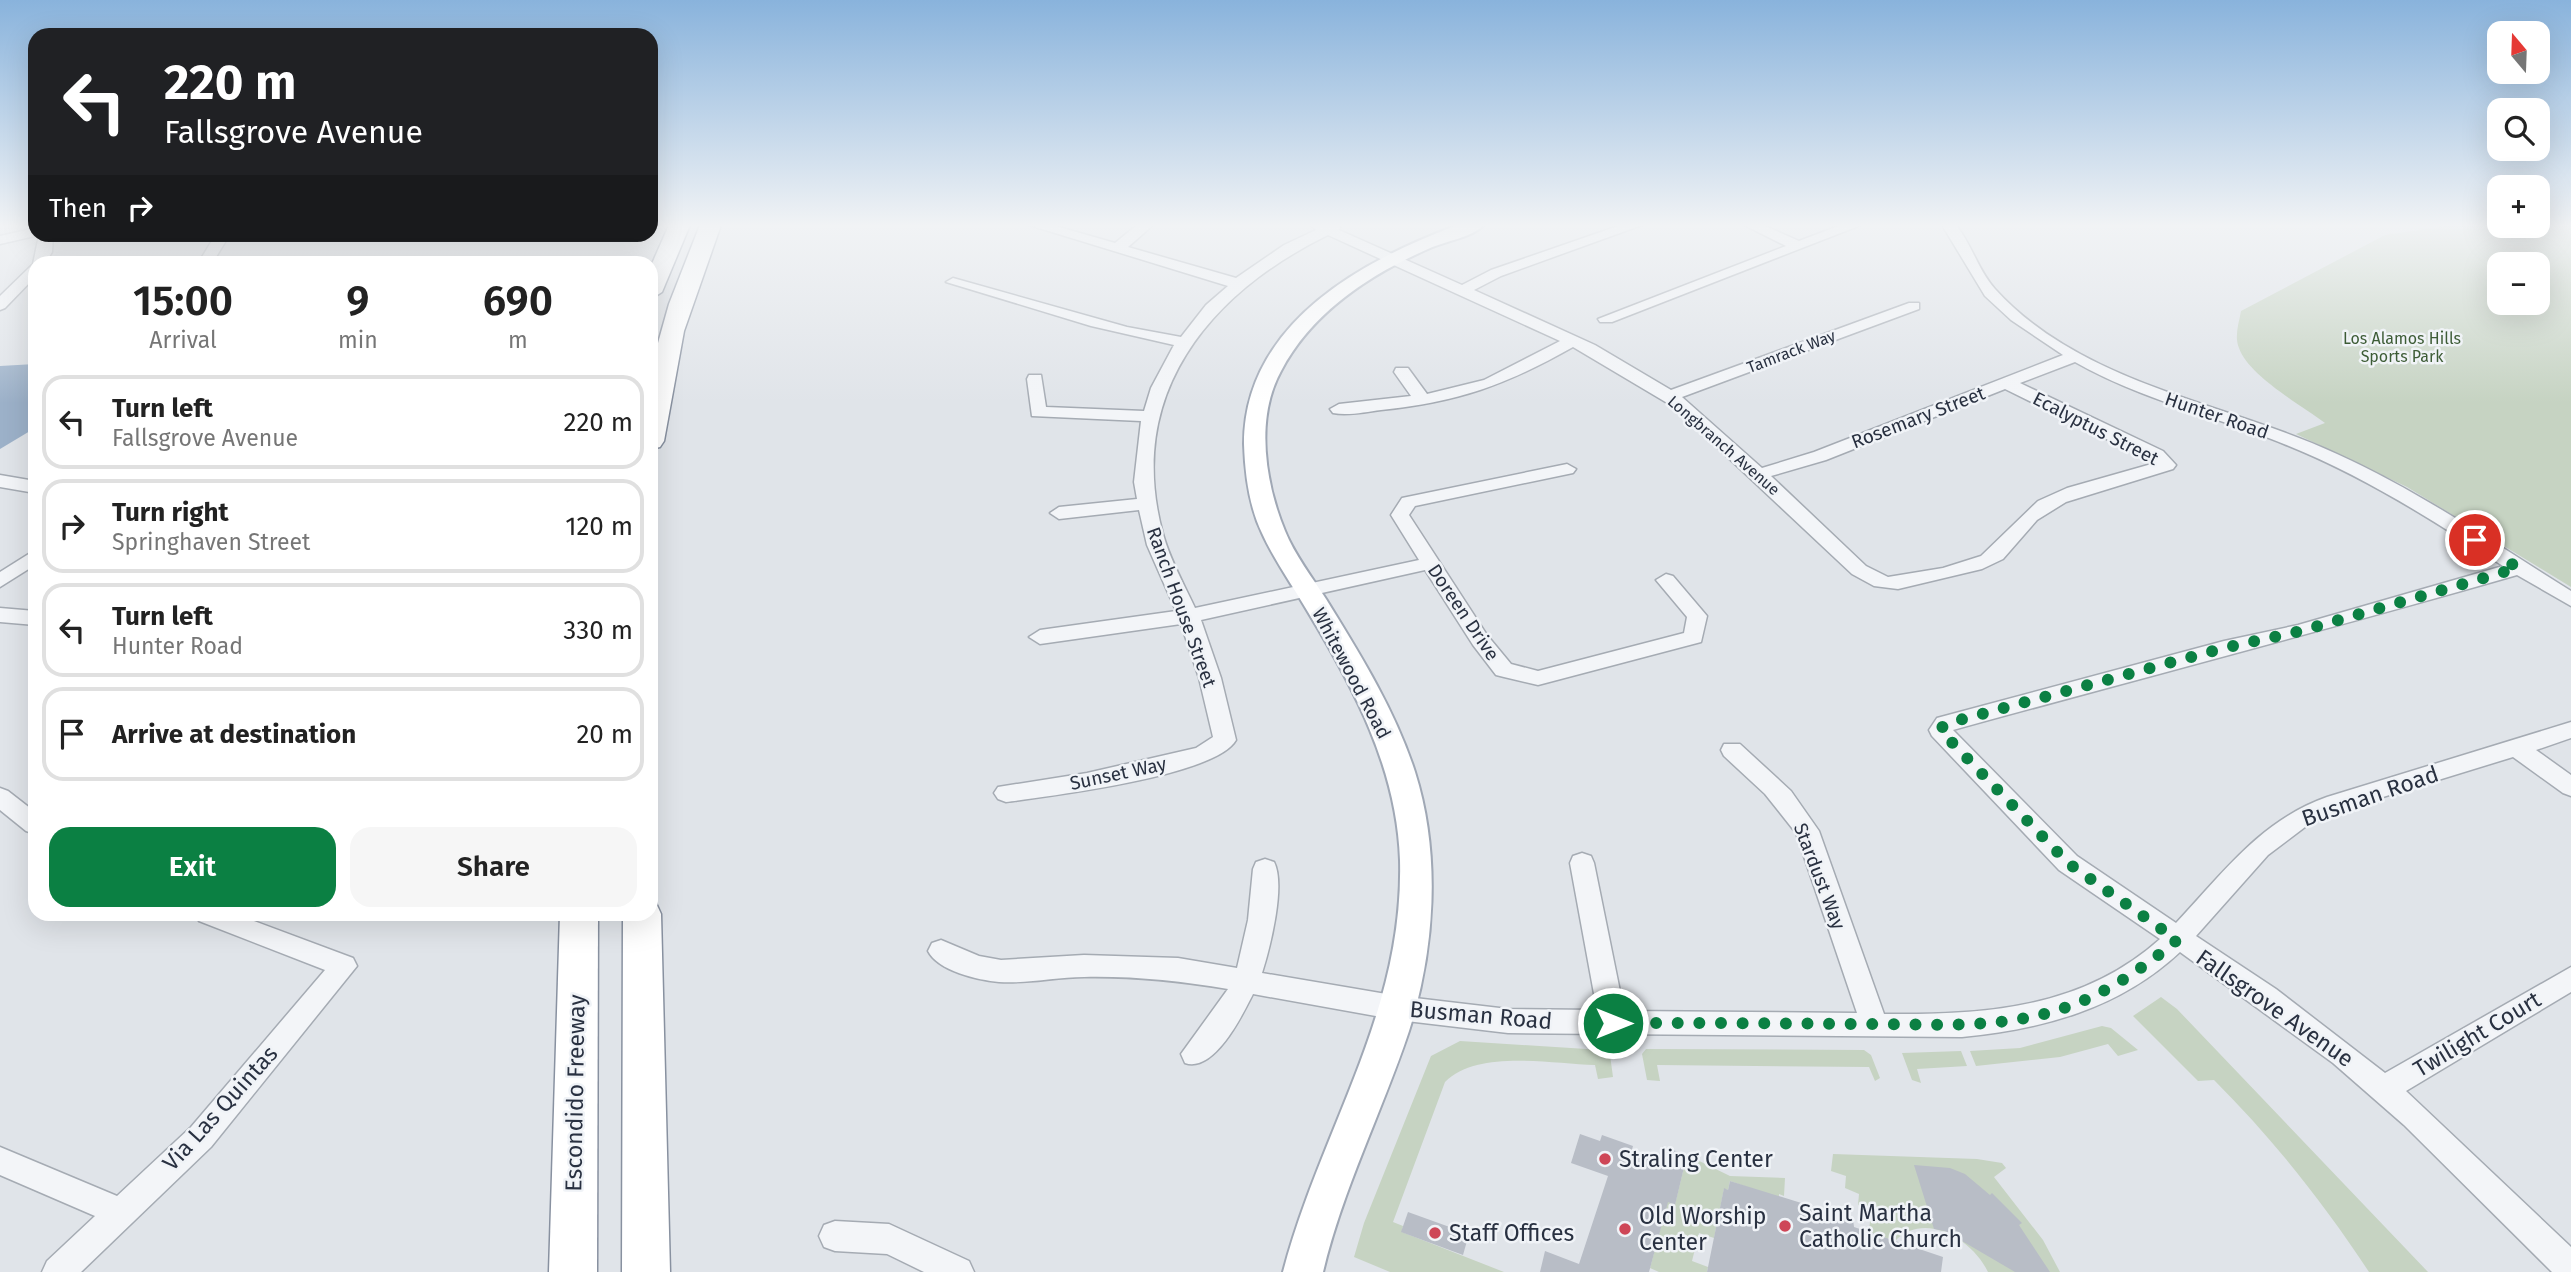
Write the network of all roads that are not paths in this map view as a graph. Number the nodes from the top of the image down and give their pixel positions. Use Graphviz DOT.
graph roads {
  1 [pos="20,284"];
  2 [pos="688,284"];
  3 [pos="964,284"];
  4 [pos="1239,284"];
  5 [pos="1348,284"];
  6 [pos="1446,284"];
  7 [pos="1474,284"];
  8 [pos="1694,284"];
  9 [pos="1984,284"];
  10 [pos="1461,291"];
  11 [pos="0,305"];
  12 [pos="1914,306"];
  13 [pos="1606,318"];
  14 [pos="1572,341"];
  15 [pos="1183,342"];
  16 [pos="2075,356"];
  17 [pos="1402,372"];
  18 [pos="1035,379"];
  19 [pos="2006,383"];
  20 [pos="1669,396"];
  21 [pos="1422,399"];
  22 [pos="658,402"];
  23 [pos="1339,409"];
  24 [pos="1148,416"];
  25 [pos="1567,469"];
  26 [pos="1760,474"];
  27 [pos="0,481"];
  28 [pos="28,486"];
  29 [pos="1146,504"];
  30 [pos="1059,513"];
  31 [pos="28,561"];
  32 [pos="1431,563"];
  33 [pos="2518,568"];
  34 [pos="0,580"];
  35 [pos="1666,580"];
  36 [pos="1885,583"];
  37 [pos="1307,590"];
  38 [pos="2571,600"];
  39 [pos="0,615"];
  40 [pos="1188,616"];
  41 [pos="28,617"];
  42 [pos="1040,637"];
  43 [pos="2571,730"];
  44 [pos="1225,740"];
  45 [pos="2517,748"];
  46 [pos="1732,750"];
  47 [pos="2571,787"];
  48 [pos="1006,793"];
  49 [pos="0,797"];
  50 [pos="28,819"];
  51 [pos="1581,863"];
  52 [pos="1265,869"];
  53 [pos="227,921"];
  54 [pos="579,921"];
  55 [pos="642,921"];
  56 [pos="2177,940"];
  57 [pos="941,951"];
  58 [pos="2571,978"];
  59 [pos="1248,981"];
  60 [pos="1398,1008"];
  61 [pos="1613,1023"];
  62 [pos="1874,1024"];
  63 [pos="1195,1054"];
  64 [pos="2383,1089"];
  65 [pos="0,1161"];
  66 [pos="120,1212"];
  67 [pos="835,1236"];
  68 [pos="2571,1269"];
  69 [pos="58,1272"];
  70 [pos="573,1272"];
  71 [pos="646,1272"];
  72 [pos="958,1272"];
  73 [pos="1303,1272"];
  1 -- 11 [label="street"];
  2 -- 22 [label="highway"];
  3 -- 15 [label="street"];
  4 -- 15 [label="street, Ranch House Street"];
  5 -- 37 [label="main road, Whitewood Road"];
  6 -- 10 [label="street, Longbranch Avenue"];
  7 -- 10 [label="street"];
  8 -- 13 [label="street"];
  9 -- 16 [label="street, Hunter Road"];
  10 -- 14 [label="street, Longbranch Avenue"];
  12 -- 20 [label="street, Tamrack Way"];
  14 -- 20 [label="street, Longbranch Avenue"];
  14 -- 21 [label="street"];
  15 -- 24 [label="street, Ranch House Street"];
  16 -- 19 [label="street, Rosemary Street"];
  16 -- 33 [label="street, Hunter Road"];
  17 -- 21 [label="street"];
  18 -- 24 [label="street"];
  19 -- 26 [label="street, Rosemary Street"];
  19 -- 36 [label="street, Ecalyptus Street"];
  20 -- 26 [label="street, Longbranch Avenue"];
  21 -- 23 [label="street"];
  24 -- 29 [label="street, Ranch House Street"];
  25 -- 32 [label="street, Doreen Drive"];
  26 -- 36 [label="street, Longbranch Avenue"];
  27 -- 28 [label="street"];
  29 -- 30 [label="street"];
  29 -- 40 [label="street, Ranch House Street"];
  31 -- 34 [label="street"];
  32 -- 35 [label="street, Doreen Drive"];
  32 -- 37 [label="street"];
  33 -- 38 [label="street, Hunter Road"];
  33 -- 56 [label="street, Fallsgrove Avenue"];
  37 -- 40 [label="street"];
  37 -- 60 [label="main road, Whitewood Road"];
  39 -- 41 [label="street"];
  40 -- 42 [label="street"];
  40 -- 44 [label="street, Ranch House Street"];
  43 -- 45 [label="street, Busman Road"];
  44 -- 48 [label="street, Sunset Way"];
  45 -- 47 [label="street"];
  45 -- 56 [label="street, Busman Road"];
  46 -- 62 [label="street, Stardust Way"];
  49 -- 50 [label="street"];
  51 -- 61 [label="street"];
  52 -- 59 [label="street"];
  53 -- 66 [label="street, Via Las Quintas"];
  54 -- 70 [label="highway, Escondido Freeway"];
  55 -- 71 [label="highway"];
  56 -- 62 [label="street, Busman Road"];
  56 -- 64 [label="street, Fallsgrove Avenue"];
  57 -- 59 [label="street, Busman Road"];
  58 -- 64 [label="street, Twilight Court"];
  59 -- 60 [label="street, Busman Road"];
  59 -- 63 [label="street"];
  60 -- 61 [label="street, Busman Road"];
  60 -- 73 [label="main road, Whitewood Road"];
  61 -- 62 [label="street, Busman Road"];
  64 -- 68 [label="street, Fallsgrove Avenue"];
  65 -- 66 [label="street"];
  66 -- 69 [label="street, Via Las Quintas"];
  67 -- 72 [label="street"];
}
